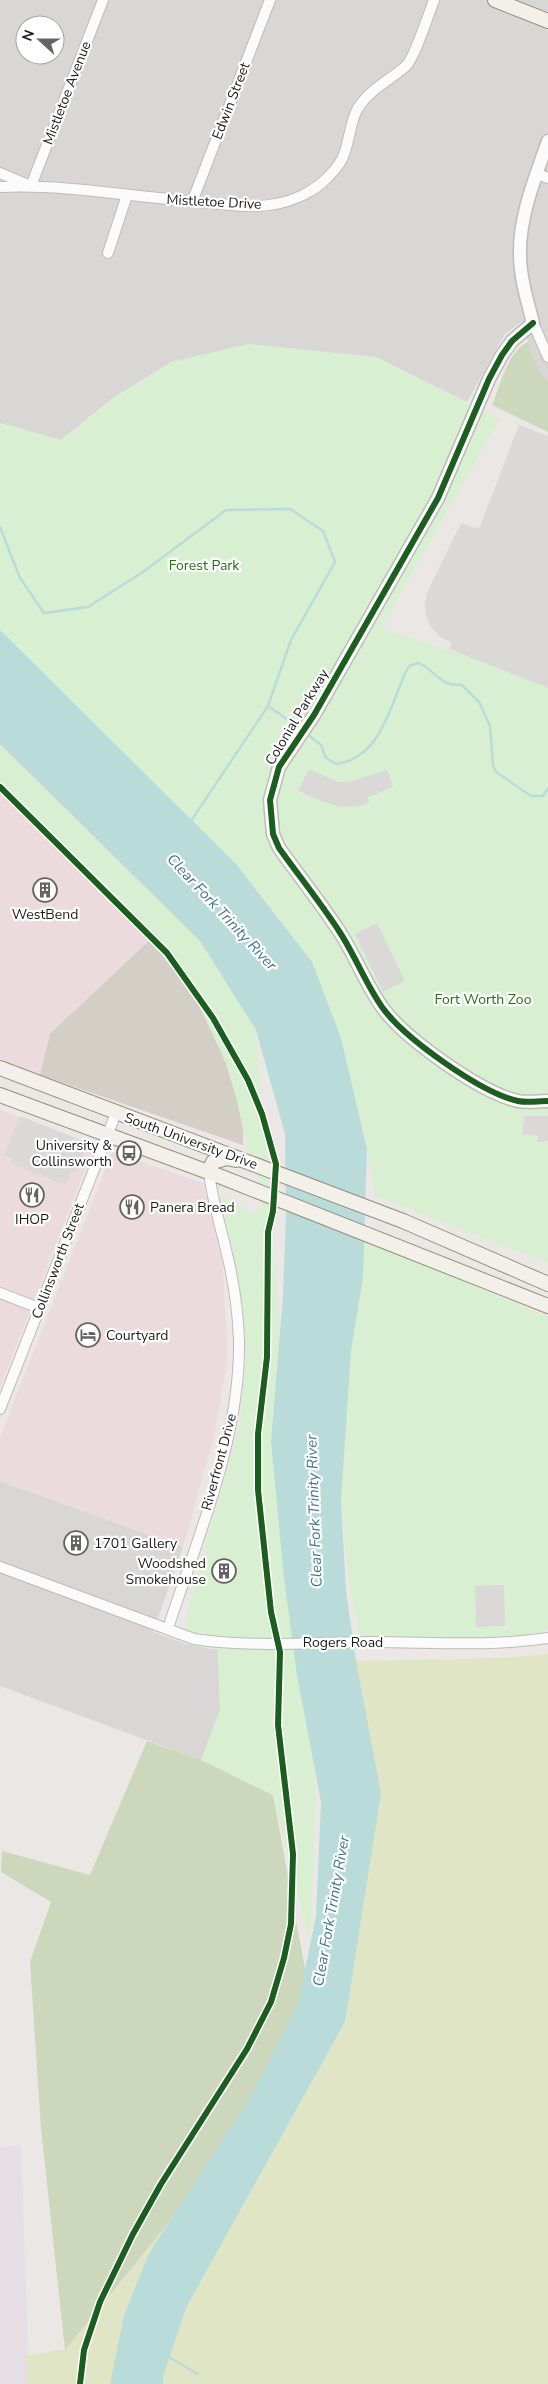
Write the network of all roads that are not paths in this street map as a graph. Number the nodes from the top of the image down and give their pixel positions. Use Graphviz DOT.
graph roads {
  1 [pos="103,0"];
  2 [pos="270,0"];
  3 [pos="434,0"];
  4 [pos="496,0"];
  5 [pos="548,21"];
  6 [pos="548,141"];
  7 [pos="0,174"];
  8 [pos="543,176"];
  9 [pos="31,186"];
  10 [pos="0,187"];
  11 [pos="127,195"];
  12 [pos="192,202"];
  13 [pos="108,253"];
  14 [pos="533,323"];
  15 [pos="548,358"];
  16 [pos="0,1068"];
  17 [pos="0,1095"];
  18 [pos="548,1101"];
  19 [pos="116,1113"];
  20 [pos="107,1135"];
  21 [pos="257,1164"];
  22 [pos="209,1172"];
  23 [pos="548,1284"];
  24 [pos="0,1293"];
  25 [pos="548,1306"];
  26 [pos="39,1308"];
  27 [pos="0,1409"];
  28 [pos="0,1567"];
  29 [pos="168,1628"];
  30 [pos="548,1638"];
  1 -- 9 [label="street, Mistletoe Avenue"];
  2 -- 12 [label="street, Edwin Street"];
  3 -- 12 [label="street, Mistletoe Drive"];
  4 -- 5 [label="main road"];
  6 -- 8 [label="street"];
  7 -- 9 [label="street"];
  8 -- 14 [label="street"];
  9 -- 10 [label="street, Mistletoe Drive"];
  9 -- 11 [label="street, Mistletoe Drive"];
  11 -- 12 [label="street, Mistletoe Drive"];
  11 -- 13 [label="street"];
  14 -- 15 [label="street"];
  14 -- 18 [label="street, Colonial Parkway"];
  16 -- 19 [label="main road, South University Drive"];
  17 -- 20 [label="main road, South University Drive"];
  19 -- 20 [label="street, Collinsworth Street"];
  19 -- 21 [label="main road, South University Drive"];
  20 -- 22 [label="main road, South University Drive"];
  20 -- 26 [label="street, Collinsworth Street"];
  21 -- 22 [label="main road"];
  21 -- 23 [label="main road, South University Drive"];
  22 -- 25 [label="main road, South University Drive"];
  22 -- 29 [label="street, Riverfront Drive"];
  24 -- 26 [label="street"];
  26 -- 27 [label="street, Collinsworth Street"];
  28 -- 29 [label="street, Rogers Road"];
  29 -- 30 [label="street, Rogers Road"];
}
